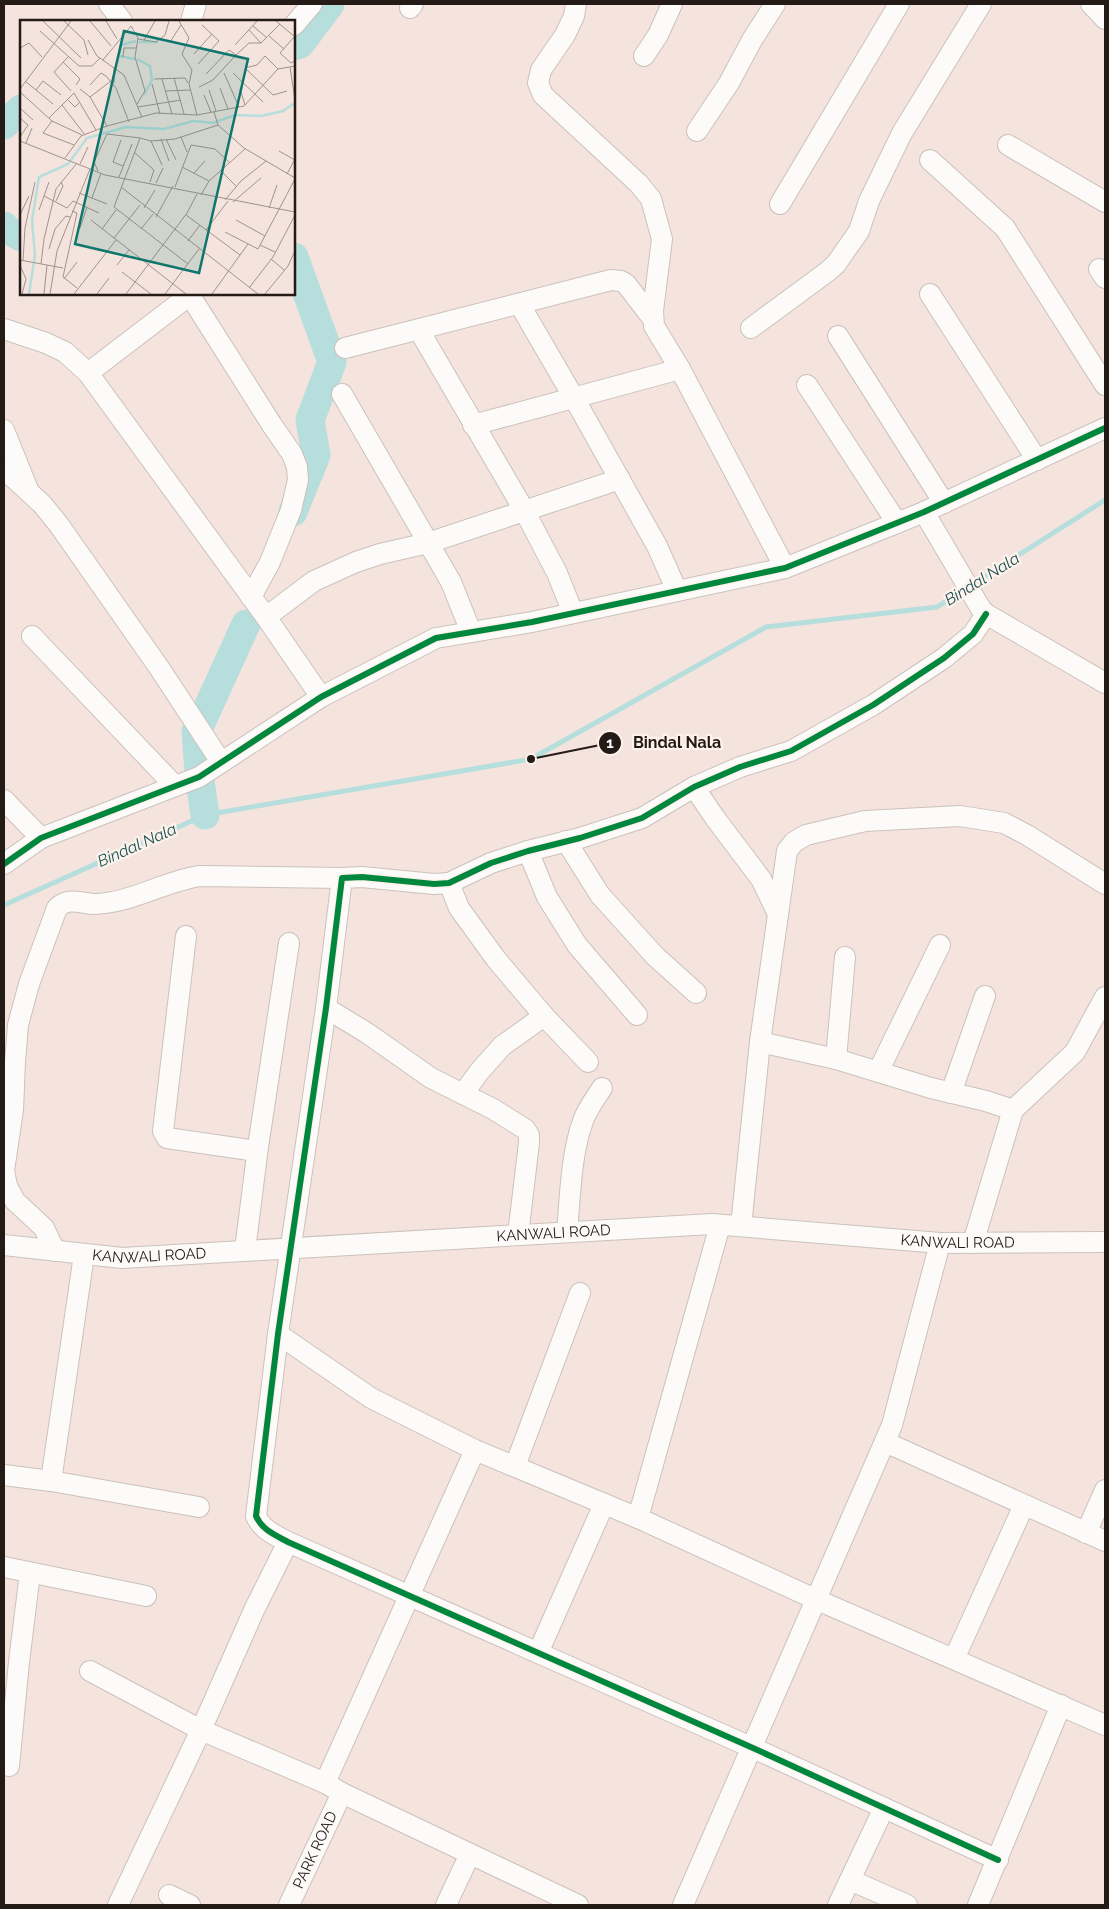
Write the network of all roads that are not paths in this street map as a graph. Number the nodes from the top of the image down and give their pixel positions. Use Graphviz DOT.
graph roads {
  1 [pos="109,4"];
  2 [pos="196,4"];
  3 [pos="312,4"];
  4 [pos="576,4"];
  5 [pos="672,4"];
  6 [pos="775,4"];
  7 [pos="900,4"];
  8 [pos="981,4"];
  9 [pos="1091,4"];
  10 [pos="1105,19"];
  11 [pos="121,20"];
  12 [pos="191,20"];
  13 [pos="295,24"];
  14 [pos="644,56"];
  15 [pos="697,131"];
  16 [pos="1008,145"];
  17 [pos="930,160"];
  18 [pos="1105,202"];
  19 [pos="780,204"];
  20 [pos="930,294"];
  21 [pos="189,295"];
  22 [pos="191,295"];
  23 [pos="520,305"];
  24 [pos="653,319"];
  25 [pos="751,328"];
  26 [pos="4,329"];
  27 [pos="420,330"];
  28 [pos="838,336"];
  29 [pos="345,348"];
  30 [pos="680,370"];
  31 [pos="88,373"];
  32 [pos="807,385"];
  33 [pos="1105,385"];
  34 [pos="342,394"];
  35 [pos="574,398"];
  36 [pos="473,425"];
  37 [pos="1105,428"];
  38 [pos="4,430"];
  39 [pos="1037,460"];
  40 [pos="4,469"];
  41 [pos="620,480"];
  42 [pos="28,491"];
  43 [pos="944,503"];
  44 [pos="524,510"];
  45 [pos="924,512"];
  46 [pos="897,523"];
  47 [pos="428,543"];
  48 [pos="785,568"];
  49 [pos="678,591"];
  50 [pos="251,597"];
  51 [pos="984,612"];
  52 [pos="573,613"];
  53 [pos="266,617"];
  54 [pos="471,632"];
  55 [pos="32,636"];
  56 [pos="1105,683"];
  57 [pos="320,697"];
  58 [pos="221,762"];
  59 [pos="176,786"];
  60 [pos="694,787"];
  61 [pos="4,800"];
  62 [pos="41,838"];
  63 [pos="566,841"];
  64 [pos="528,851"];
  65 [pos="4,864"];
  66 [pos="342,878"];
  67 [pos="449,883"];
  68 [pos="1105,884"];
  69 [pos="778,914"];
  70 [pos="186,936"];
  71 [pos="288,943"];
  72 [pos="940,945"];
  73 [pos="845,957"];
  74 [pos="696,993"];
  75 [pos="985,996"];
  76 [pos="1104,1000"];
  77 [pos="326,1008"];
  78 [pos="637,1015"];
  79 [pos="544,1016"];
  80 [pos="760,1042"];
  81 [pos="836,1059"];
  82 [pos="588,1062"];
  83 [pos="878,1072"];
  84 [pos="602,1088"];
  85 [pos="951,1093"];
  86 [pos="463,1094"];
  87 [pos="1013,1110"];
  88 [pos="257,1151"];
  89 [pos="720,1225"];
  90 [pos="741,1226"];
  91 [pos="567,1232"];
  92 [pos="518,1235"];
  93 [pos="1105,1242"];
  94 [pos="940,1243"];
  95 [pos="973,1243"];
  96 [pos="4,1245"];
  97 [pos="290,1248"];
  98 [pos="245,1250"];
  99 [pos="55,1251"];
  100 [pos="84,1255"];
  101 [pos="580,1293"];
  102 [pos="278,1334"];
  103 [pos="885,1442"];
  104 [pos="475,1450"];
  105 [pos="514,1466"];
  106 [pos="4,1475"];
  107 [pos="51,1481"];
  108 [pos="1105,1490"];
  109 [pos="604,1504"];
  110 [pos="1024,1505"];
  111 [pos="199,1507"];
  112 [pos="638,1518"];
  113 [pos="1086,1533"];
  114 [pos="1105,1541"];
  115 [pos="288,1542"];
  116 [pos="4,1566"];
  117 [pos="30,1572"];
  118 [pos="146,1596"];
  119 [pos="408,1597"];
  120 [pos="815,1599"];
  121 [pos="538,1653"];
  122 [pos="954,1659"];
  123 [pos="11,1660"];
  124 [pos="90,1671"];
  125 [pos="1061,1705"];
  126 [pos="1105,1725"];
  127 [pos="201,1730"];
  128 [pos="753,1748"];
  129 [pos="10,1766"];
  130 [pos="333,1788"];
  131 [pos="884,1808"];
  132 [pos="470,1854"];
  133 [pos="998,1860"];
  134 [pos="850,1880"];
  135 [pos="170,1895"];
  136 [pos="118,1905"];
  137 [pos="190,1905"];
  138 [pos="289,1905"];
  139 [pos="446,1905"];
  140 [pos="578,1905"];
  141 [pos="683,1905"];
  142 [pos="838,1905"];
  143 [pos="907,1905"];
  144 [pos="978,1905"];
  1 -- 11 [label="street"];
  2 -- 12 [label="street"];
  3 -- 13 [label="street"];
  4 -- 24 [label="street"];
  5 -- 14 [label="street"];
  6 -- 15 [label="street"];
  7 -- 19 [label="street"];
  8 -- 25 [label="street"];
  9 -- 10 [label="street"];
  16 -- 18 [label="street"];
  17 -- 33 [label="street"];
  20 -- 39 [label="street"];
  21 -- 31 [label="street"];
  22 -- 50 [label="street"];
  23 -- 24 [label="street"];
  23 -- 27 [label="street"];
  23 -- 35 [label="street"];
  24 -- 30 [label="street"];
  26 -- 31 [label="street"];
  27 -- 29 [label="street"];
  27 -- 36 [label="street"];
  28 -- 43 [label="street"];
  30 -- 35 [label="street"];
  30 -- 48 [label="street"];
  31 -- 50 [label="street"];
  32 -- 46 [label="street"];
  34 -- 47 [label="street"];
  35 -- 36 [label="street"];
  35 -- 41 [label="street"];
  36 -- 44 [label="street"];
  37 -- 39 [label="street"];
  38 -- 42 [label="street"];
  39 -- 43 [label="street"];
  40 -- 42 [label="street"];
  41 -- 44 [label="street"];
  41 -- 49 [label="street"];
  42 -- 58 [label="street"];
  43 -- 45 [label="street"];
  44 -- 47 [label="street"];
  44 -- 52 [label="street"];
  45 -- 46 [label="street"];
  45 -- 51 [label="street"];
  46 -- 48 [label="street"];
  47 -- 53 [label="street"];
  47 -- 54 [label="street"];
  48 -- 49 [label="street"];
  49 -- 52 [label="street"];
  50 -- 53 [label="street"];
  51 -- 56 [label="street"];
  51 -- 60 [label="street"];
  52 -- 54 [label="street"];
  53 -- 57 [label="street"];
  54 -- 57 [label="street"];
  55 -- 59 [label="street"];
  57 -- 58 [label="street"];
  58 -- 59 [label="street"];
  59 -- 62 [label="street"];
  60 -- 63 [label="street"];
  60 -- 69 [label="street"];
  61 -- 62 [label="street"];
  62 -- 65 [label="street"];
  63 -- 64 [label="street"];
  63 -- 74 [label="street"];
  64 -- 67 [label="street"];
  64 -- 78 [label="street"];
  66 -- 67 [label="street"];
  66 -- 77 [label="street"];
  66 -- 99 [label="street"];
  67 -- 79 [label="street"];
  68 -- 69 [label="street"];
  69 -- 80 [label="street"];
  70 -- 88 [label="street"];
  71 -- 88 [label="street"];
  72 -- 83 [label="street"];
  73 -- 81 [label="street"];
  75 -- 85 [label="street"];
  76 -- 87 [label="street"];
  77 -- 86 [label="street"];
  77 -- 97 [label="street"];
  79 -- 82 [label="street"];
  79 -- 86 [label="street"];
  80 -- 81 [label="street"];
  80 -- 90 [label="street"];
  81 -- 83 [label="street"];
  83 -- 85 [label="street"];
  84 -- 91 [label="street"];
  85 -- 87 [label="street"];
  86 -- 92 [label="street"];
  87 -- 95 [label="street"];
  88 -- 98 [label="street"];
  89 -- 90 [label="street, KANWALI ROAD"];
  89 -- 91 [label="street, KANWALI ROAD"];
  89 -- 112 [label="street"];
  90 -- 94 [label="street, KANWALI ROAD"];
  91 -- 92 [label="street, KANWALI ROAD"];
  92 -- 97 [label="street, KANWALI ROAD"];
  93 -- 95 [label="street, KANWALI ROAD"];
  94 -- 95 [label="street, KANWALI ROAD"];
  94 -- 103 [label="street"];
  96 -- 99 [label="street, KANWALI ROAD"];
  97 -- 98 [label="street, KANWALI ROAD"];
  97 -- 102 [label="street"];
  98 -- 100 [label="street, KANWALI ROAD"];
  99 -- 100 [label="street, KANWALI ROAD"];
  100 -- 107 [label="street"];
  101 -- 105 [label="street"];
  102 -- 104 [label="street"];
  102 -- 115 [label="street"];
  103 -- 110 [label="street"];
  103 -- 120 [label="street"];
  104 -- 105 [label="street"];
  104 -- 119 [label="street, PARK ROAD"];
  105 -- 109 [label="street"];
  106 -- 107 [label="street"];
  107 -- 111 [label="street"];
  108 -- 113 [label="street"];
  109 -- 112 [label="street"];
  109 -- 121 [label="street"];
  110 -- 113 [label="street"];
  110 -- 122 [label="street"];
  112 -- 120 [label="street"];
  113 -- 114 [label="street"];
  115 -- 119 [label="street"];
  115 -- 127 [label="street"];
  116 -- 117 [label="street"];
  117 -- 118 [label="street"];
  117 -- 123 [label="street"];
  119 -- 121 [label="street"];
  119 -- 130 [label="street, PARK ROAD"];
  120 -- 122 [label="street"];
  120 -- 128 [label="street"];
  121 -- 128 [label="street"];
  122 -- 125 [label="street"];
  123 -- 129 [label="street"];
  124 -- 127 [label="street"];
  125 -- 126 [label="street"];
  125 -- 133 [label="street"];
  127 -- 130 [label="street"];
  127 -- 136 [label="street"];
  128 -- 131 [label="street"];
  128 -- 141 [label="street"];
  130 -- 132 [label="street"];
  130 -- 138 [label="street, PARK ROAD"];
  131 -- 133 [label="street"];
  131 -- 134 [label="street"];
  132 -- 139 [label="street"];
  132 -- 140 [label="street"];
  133 -- 144 [label="street"];
  134 -- 142 [label="street"];
  134 -- 143 [label="street"];
  135 -- 137 [label="street"];
}
